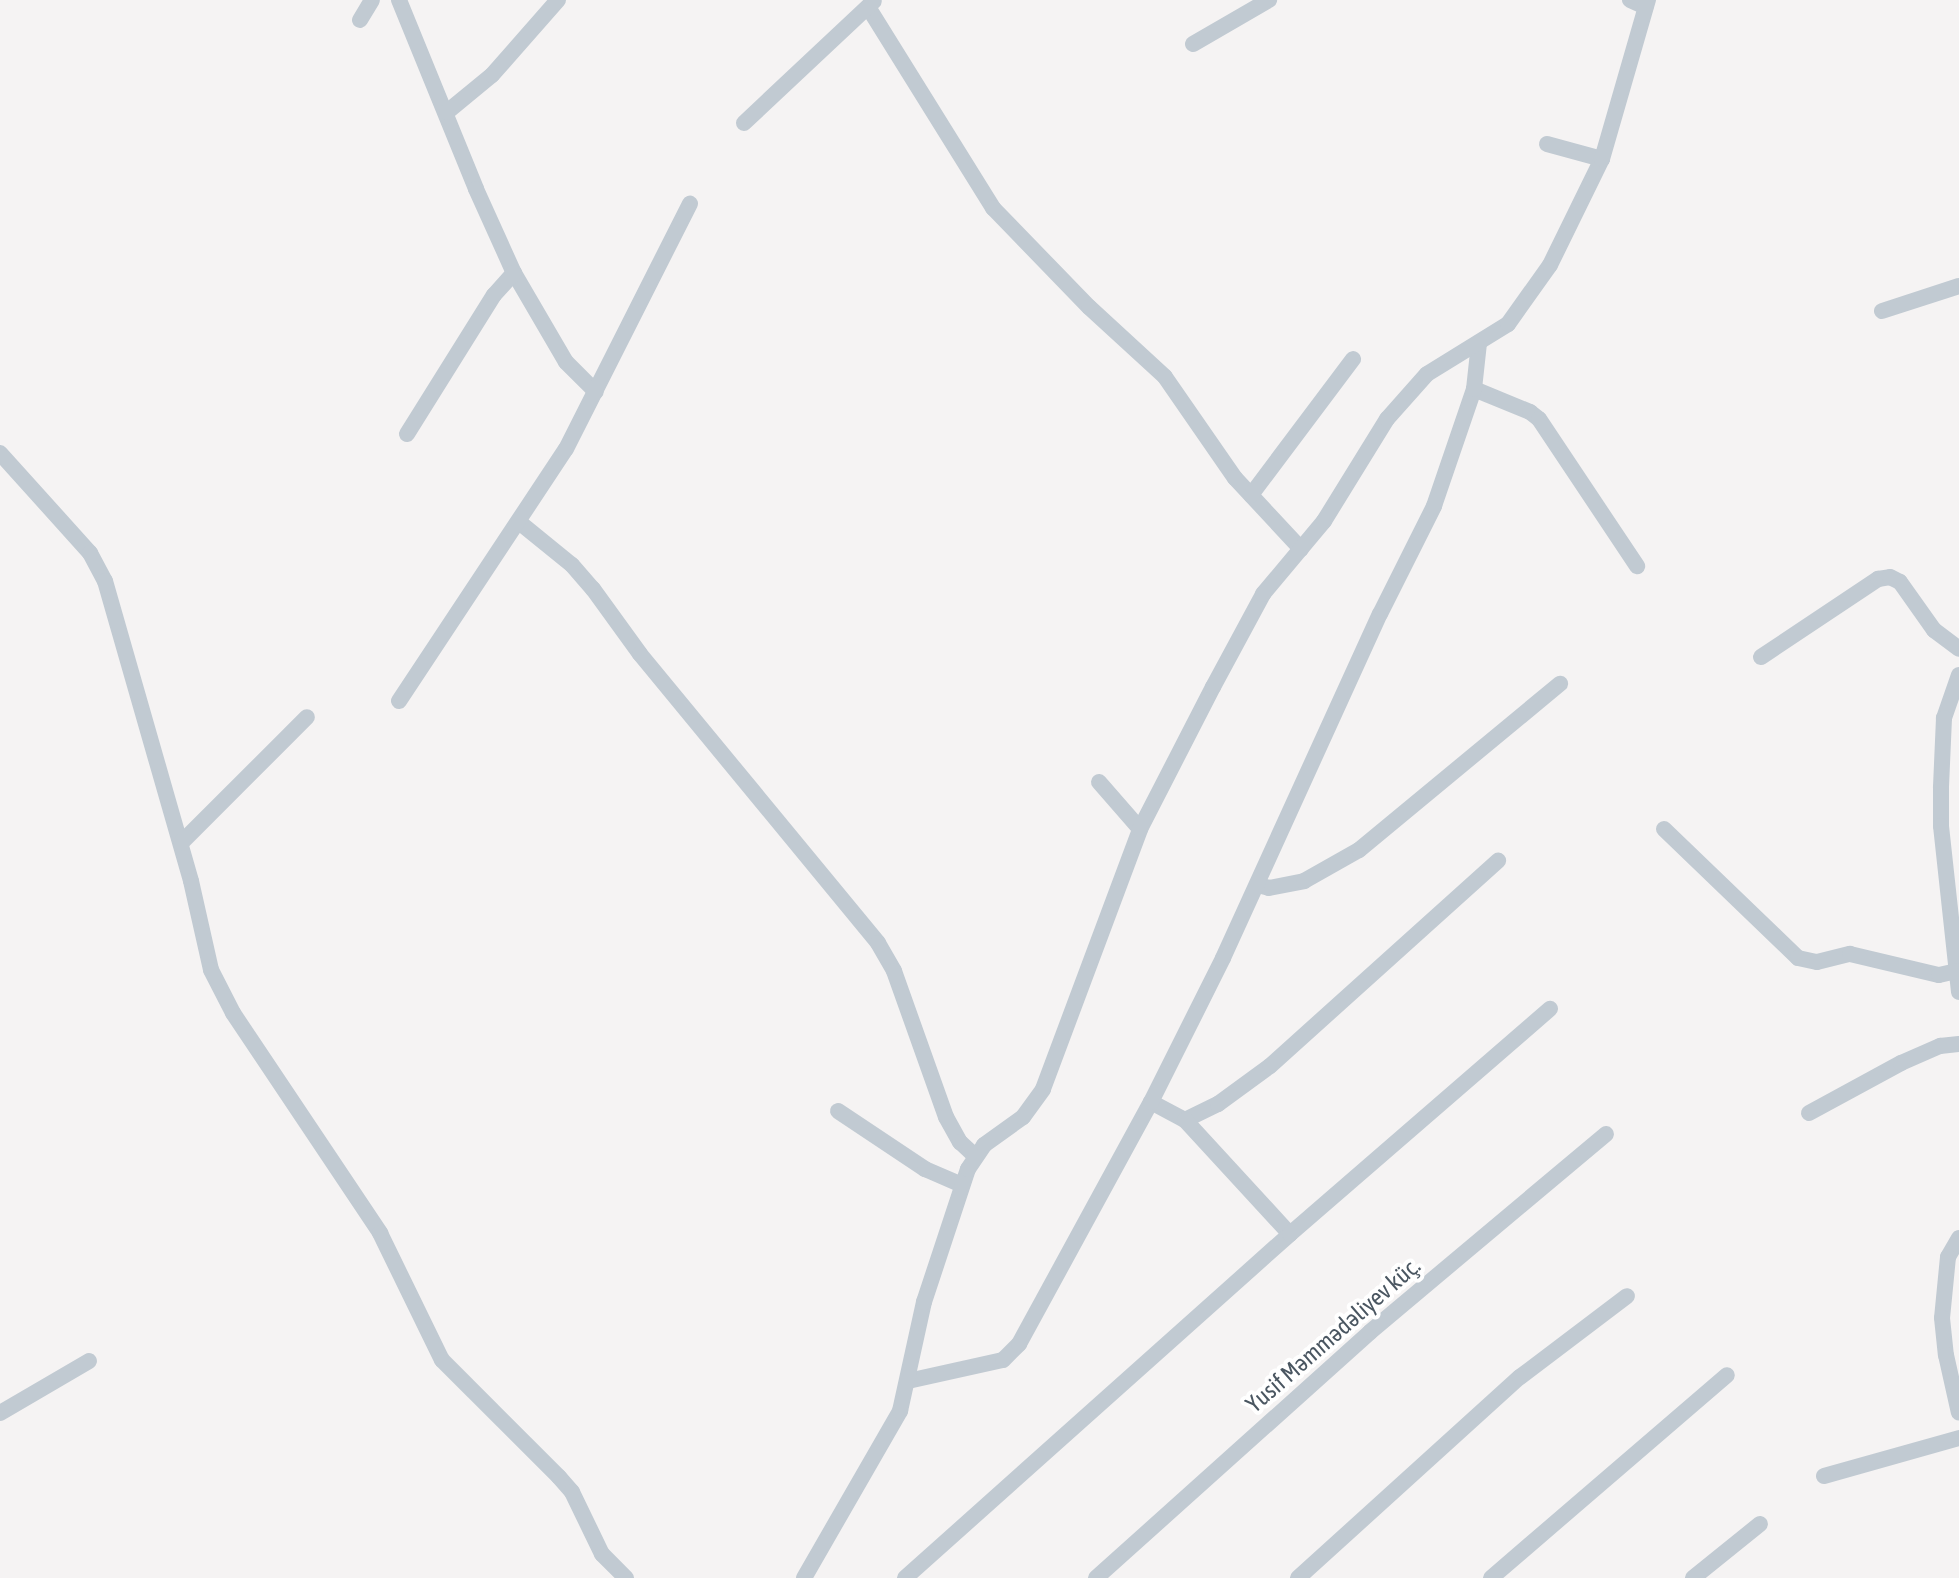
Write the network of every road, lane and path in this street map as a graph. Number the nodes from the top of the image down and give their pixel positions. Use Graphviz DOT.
graph roads {
  1 [pos="372,0"];
  2 [pos="399,0"];
  3 [pos="558,0"];
  4 [pos="1269,0"];
  5 [pos="1630,0"];
  6 [pos="872,3"];
  7 [pos="1647,4"];
  8 [pos="360,20"];
  9 [pos="1193,44"];
  10 [pos="447,112"];
  11 [pos="744,123"];
  12 [pos="1547,144"];
  13 [pos="1602,159"];
  14 [pos="690,204"];
  15 [pos="514,273"];
  16 [pos="1959,286"];
  17 [pos="1882,311"];
  18 [pos="1479,343"];
  19 [pos="1353,359"];
  20 [pos="1474,389"];
  21 [pos="596,392"];
  22 [pos="407,434"];
  23 [pos="0,453"];
  24 [pos="1251,495"];
  25 [pos="519,522"];
  26 [pos="1301,549"];
  27 [pos="1637,566"];
  28 [pos="1959,649"];
  29 [pos="1761,657"];
  30 [pos="1959,675"];
  31 [pos="1560,684"];
  32 [pos="399,701"];
  33 [pos="307,717"];
  34 [pos="1099,782"];
  35 [pos="1140,829"];
  36 [pos="1664,829"];
  37 [pos="181,843"];
  38 [pos="1498,861"];
  39 [pos="1258,885"];
  40 [pos="1956,971"];
  41 [pos="1959,992"];
  42 [pos="1550,1009"];
  43 [pos="1959,1044"];
  44 [pos="1151,1102"];
  45 [pos="838,1111"];
  46 [pos="1809,1113"];
  47 [pos="1185,1120"];
  48 [pos="1606,1134"];
  49 [pos="974,1155"];
  50 [pos="962,1185"];
  51 [pos="1290,1234"];
  52 [pos="1959,1238"];
  53 [pos="1627,1296"];
  54 [pos="89,1361"];
  55 [pos="1727,1375"];
  56 [pos="908,1381"];
  57 [pos="0,1413"];
  58 [pos="1959,1413"];
  59 [pos="1959,1438"];
  60 [pos="1824,1476"];
  61 [pos="1760,1524"];
  62 [pos="626,1578"];
  63 [pos="804,1578"];
  64 [pos="905,1578"];
  65 [pos="1096,1578"];
  66 [pos="1298,1578"];
  67 [pos="1491,1578"];
  68 [pos="1693,1578"];
  1 -- 8 [label="street"];
  2 -- 10 [label="street"];
  3 -- 10 [label="street"];
  4 -- 9 [label="street"];
  5 -- 7 [label="street"];
  6 -- 11 [label="street"];
  6 -- 24 [label="street"];
  7 -- 13 [label="street"];
  10 -- 15 [label="street"];
  12 -- 13 [label="street"];
  13 -- 18 [label="street"];
  14 -- 21 [label="street"];
  15 -- 21 [label="street"];
  15 -- 22 [label="street"];
  16 -- 17 [label="street"];
  18 -- 20 [label="street"];
  18 -- 26 [label="street"];
  19 -- 24 [label="street"];
  20 -- 27 [label="street"];
  20 -- 39 [label="street"];
  21 -- 25 [label="street"];
  23 -- 37 [label="street"];
  24 -- 26 [label="street"];
  25 -- 32 [label="street"];
  25 -- 49 [label="street"];
  26 -- 35 [label="street"];
  28 -- 29 [label="street"];
  30 -- 40 [label="street"];
  31 -- 39 [label="street"];
  33 -- 37 [label="street"];
  34 -- 35 [label="street"];
  35 -- 49 [label="street"];
  36 -- 40 [label="street"];
  37 -- 62 [label="street"];
  38 -- 47 [label="street"];
  39 -- 44 [label="street"];
  40 -- 41 [label="street"];
  42 -- 51 [label="street"];
  43 -- 46 [label="street"];
  44 -- 47 [label="street"];
  44 -- 56 [label="street"];
  45 -- 50 [label="street"];
  47 -- 51 [label="street"];
  48 -- 65 [label="street, Yusif Məmmədəliyev küç."];
  49 -- 50 [label="street"];
  50 -- 56 [label="street"];
  51 -- 64 [label="street"];
  52 -- 58 [label="street"];
  53 -- 66 [label="street"];
  54 -- 57 [label="street"];
  55 -- 67 [label="street"];
  56 -- 63 [label="street"];
  59 -- 60 [label="street"];
  61 -- 68 [label="street"];
}
